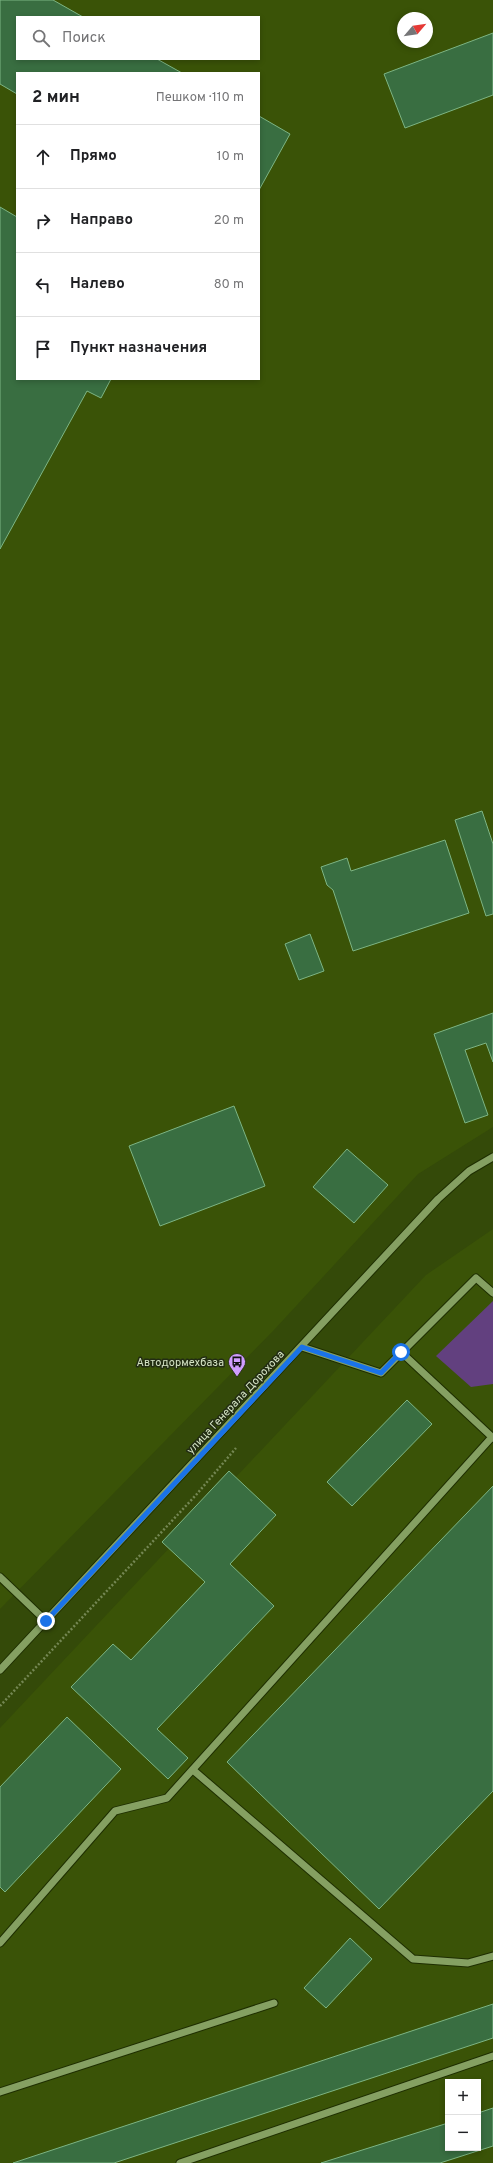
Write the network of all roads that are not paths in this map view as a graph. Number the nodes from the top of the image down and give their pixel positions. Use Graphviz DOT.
graph roads {
  1 [pos="493,1157"];
  2 [pos="493,1293"];
  3 [pos="302,1347"];
  4 [pos="401,1352"];
  5 [pos="492,1437"];
  6 [pos="0,1576"];
  7 [pos="46,1621"];
  8 [pos="0,1670"];
  9 [pos="193,1770"];
  10 [pos="0,1943"];
  11 [pos="493,1956"];
  12 [pos="274,2003"];
  13 [pos="493,2056"];
  14 [pos="0,2092"];
  15 [pos="180,2163"];
  1 -- 3 [label="street, улица Генерала Дорохова"];
  2 -- 4 [label="street"];
  3 -- 4 [label="street"];
  3 -- 7 [label="street, улица Генерала Дорохова"];
  4 -- 5 [label="street"];
  5 -- 9 [label="street"];
  6 -- 7 [label="street"];
  7 -- 8 [label="street, улица Генерала Дорохова"];
  9 -- 10 [label="street"];
  9 -- 11 [label="street"];
  12 -- 14 [label="street"];
  13 -- 15 [label="street"];
}
